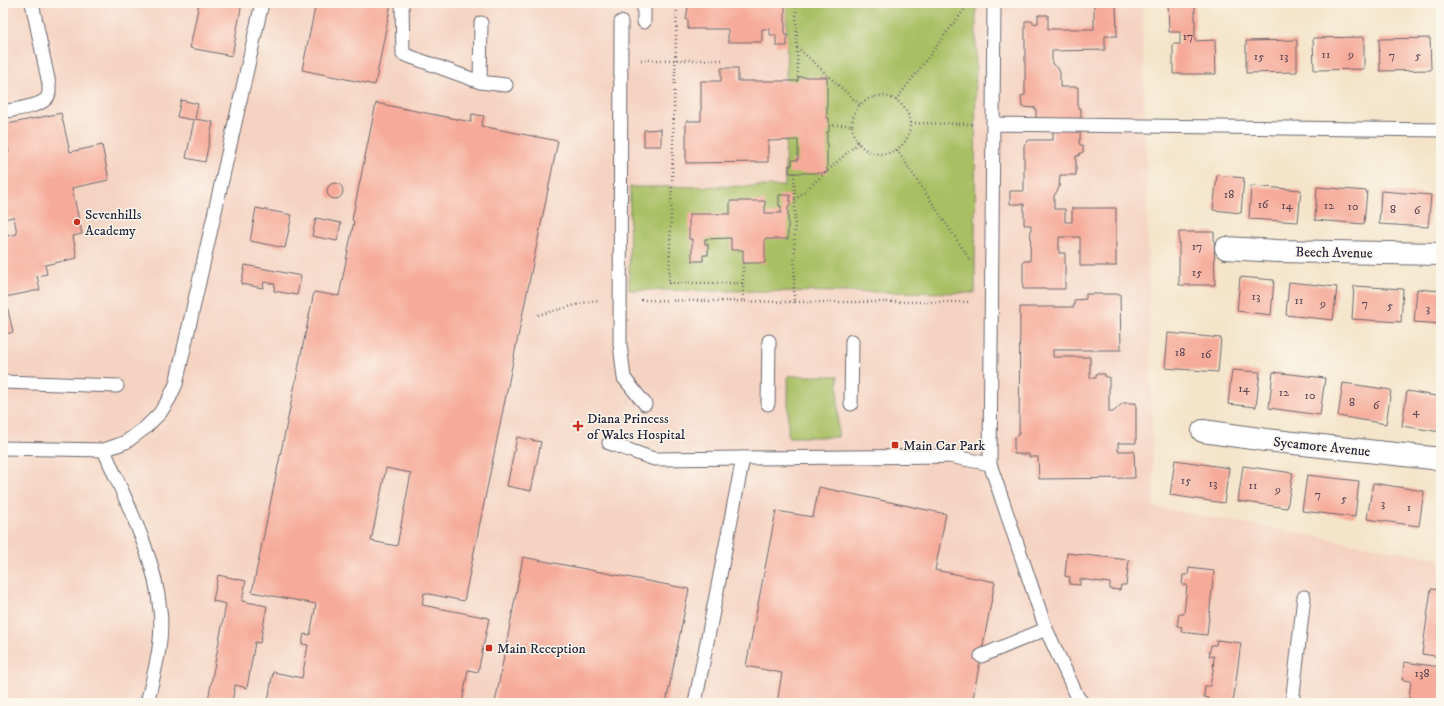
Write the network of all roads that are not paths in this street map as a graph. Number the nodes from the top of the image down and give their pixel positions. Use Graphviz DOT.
graph roads {
  1 [pos="32,3"];
  2 [pos="262,3"];
  3 [pos="402,3"];
  4 [pos="644,3"];
  5 [pos="994,3"];
  6 [pos="621,22"];
  7 [pos="644,22"];
  8 [pos="481,23"];
  9 [pos="480,82"];
  10 [pos="506,85"];
  11 [pos="3,112"];
  12 [pos="993,124"];
  13 [pos="1441,130"];
  14 [pos="1226,248"];
  15 [pos="1441,254"];
  16 [pos="769,341"];
  17 [pos="852,341"];
  18 [pos="3,382"];
  19 [pos="117,386"];
  20 [pos="645,404"];
  21 [pos="768,404"];
  22 [pos="851,404"];
  23 [pos="1203,431"];
  24 [pos="609,442"];
  25 [pos="3,448"];
  26 [pos="104,450"];
  27 [pos="744,458"];
  28 [pos="1441,459"];
  29 [pos="990,464"];
  30 [pos="1304,597"];
  31 [pos="1046,629"];
  32 [pos="981,656"];
  33 [pos="1077,701"];
  34 [pos="148,703"];
  35 [pos="695,703"];
  36 [pos="1292,703"];
  1 -- 11 [label="lane"];
  2 -- 26 [label="lane"];
  3 -- 9 [label="lane"];
  4 -- 7 [label="lane"];
  5 -- 12 [label="lane"];
  6 -- 20 [label="lane"];
  8 -- 9 [label="lane"];
  9 -- 10 [label="lane"];
  12 -- 13 [label="lane"];
  12 -- 29 [label="lane"];
  14 -- 15 [label="street, Beech Avenue"];
  16 -- 21 [label="lane"];
  17 -- 22 [label="lane"];
  18 -- 19 [label="lane"];
  23 -- 28 [label="street, Sycamore Avenue"];
  24 -- 27 [label="lane"];
  25 -- 26 [label="lane"];
  26 -- 34 [label="lane"];
  27 -- 29 [label="lane"];
  27 -- 35 [label="lane"];
  29 -- 31 [label="lane"];
  30 -- 36 [label="lane"];
  31 -- 32 [label="lane"];
  31 -- 33 [label="lane"];
}
